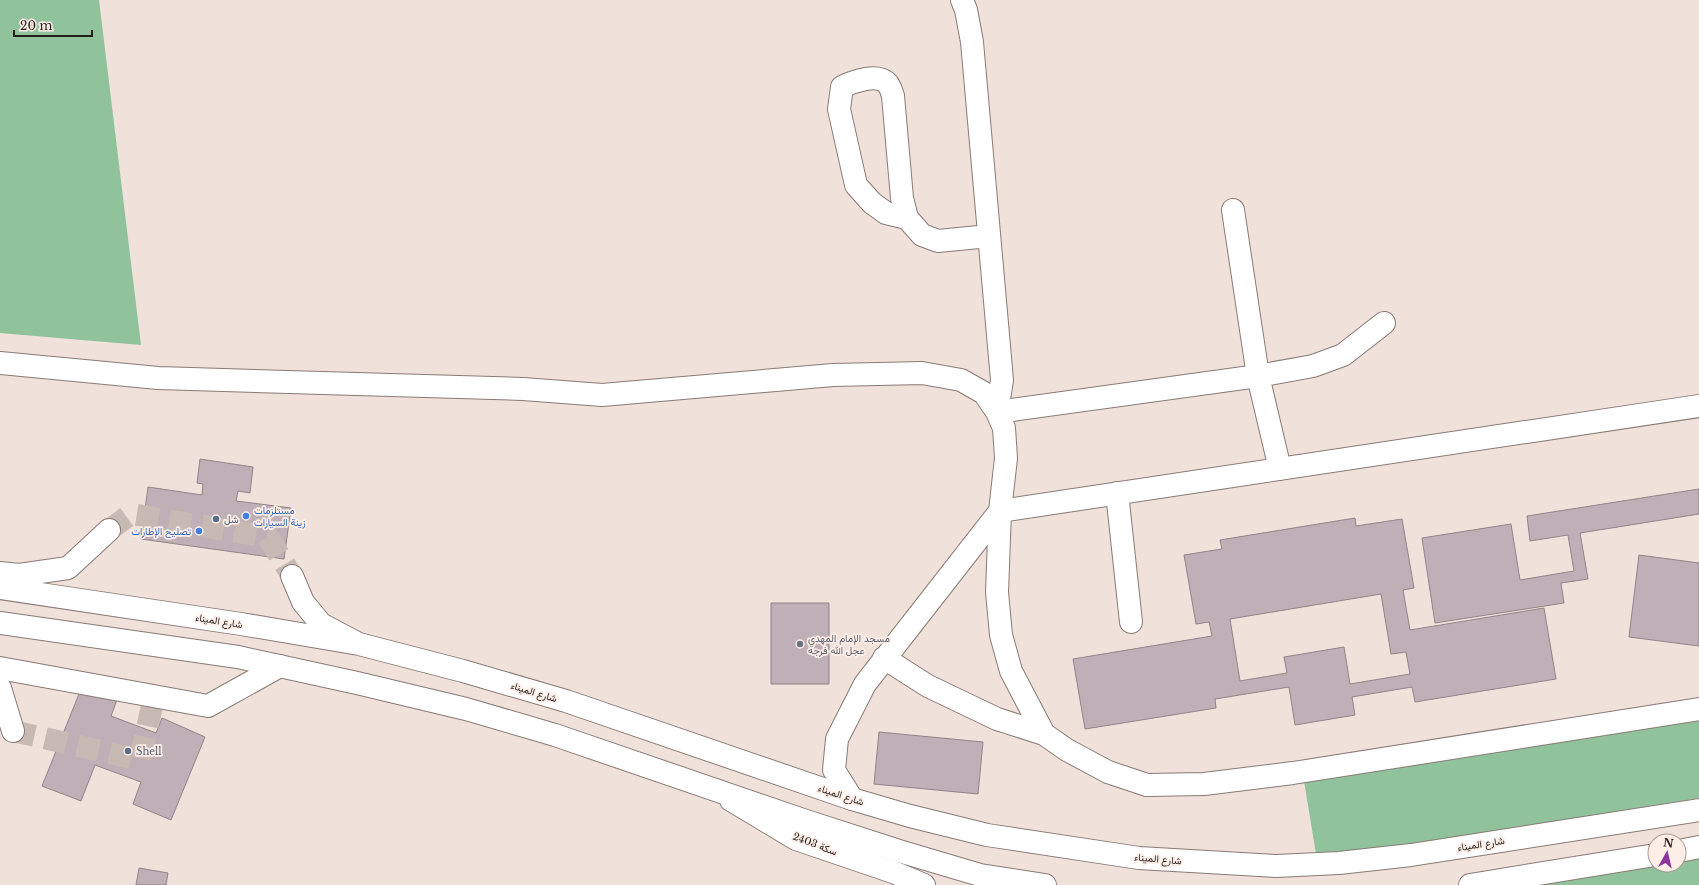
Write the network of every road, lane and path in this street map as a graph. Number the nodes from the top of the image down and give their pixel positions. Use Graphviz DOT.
graph roads {
  1 [pos="962,0"];
  2 [pos="1232,210"];
  3 [pos="907,218"];
  4 [pos="990,236"];
  5 [pos="1384,323"];
  6 [pos="0,363"];
  7 [pos="1258,376"];
  8 [pos="1699,406"];
  9 [pos="997,412"];
  10 [pos="1280,469"];
  11 [pos="1117,493"];
  12 [pos="1000,511"];
  13 [pos="108,530"];
  14 [pos="0,573"];
  15 [pos="292,576"];
  16 [pos="0,588"];
  17 [pos="1131,622"];
  18 [pos="0,623"];
  19 [pos="359,644"];
  20 [pos="884,658"];
  21 [pos="280,666"];
  22 [pos="0,668"];
  23 [pos="0,688"];
  24 [pos="1699,709"];
  25 [pos="13,731"];
  26 [pos="1044,734"];
  27 [pos="713,790"];
  28 [pos="852,799"];
  29 [pos="1699,810"];
  30 [pos="1699,848"];
  31 [pos="1687,850"];
  32 [pos="1647,856"];
  33 [pos="924,885"];
  34 [pos="1045,885"];
  35 [pos="1470,885"];
  1 -- 4 [label="street"];
  2 -- 7 [label="street"];
  3 -- 3 [label="street"];
  3 -- 4 [label="street"];
  4 -- 9 [label="street"];
  5 -- 7 [label="street"];
  6 -- 9 [label="street"];
  7 -- 9 [label="street"];
  7 -- 10 [label="street"];
  8 -- 10 [label="street"];
  9 -- 12 [label="street"];
  10 -- 11 [label="street"];
  11 -- 12 [label="street"];
  11 -- 17 [label="street"];
  12 -- 20 [label="street"];
  12 -- 26 [label="street"];
  13 -- 14 [label="street"];
  15 -- 19 [label="street"];
  16 -- 19 [label="street, شارع الميناء"];
  18 -- 21 [label="street"];
  19 -- 28 [label="street, شارع الميناء"];
  20 -- 26 [label="street"];
  20 -- 28 [label="street"];
  21 -- 22 [label="street"];
  21 -- 27 [label="street"];
  23 -- 25 [label="street"];
  24 -- 26 [label="street"];
  27 -- 33 [label="street, سكة 2403"];
  27 -- 34 [label="street"];
  28 -- 29 [label="street, شارع الميناء"];
  30 -- 31 [label="street"];
  32 -- 35 [label="street"];
}
